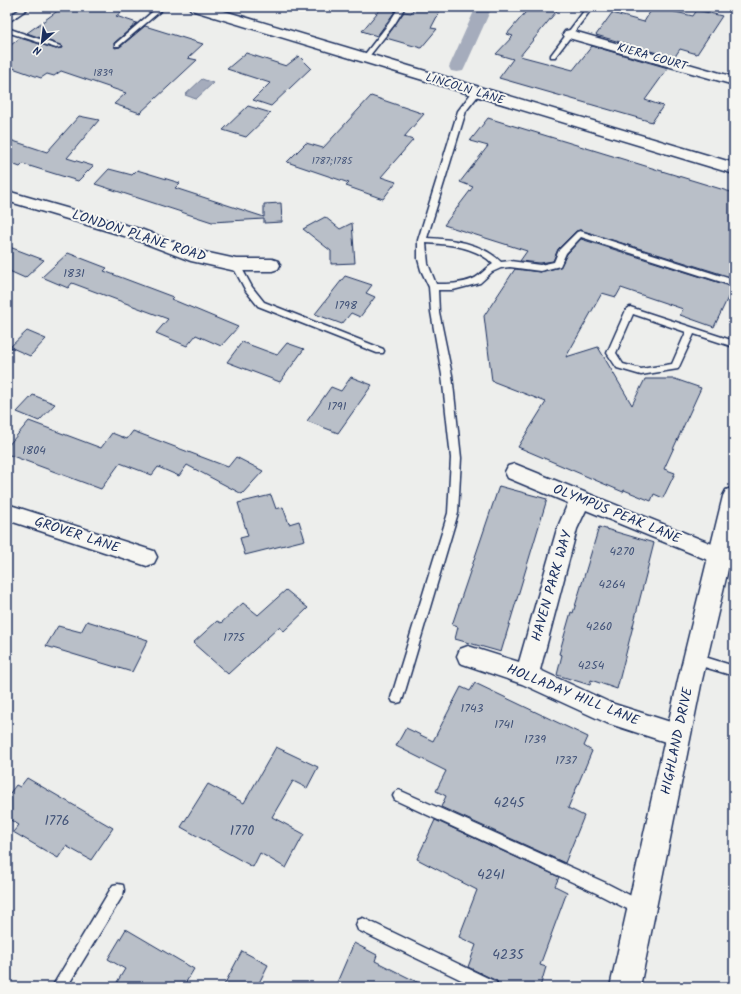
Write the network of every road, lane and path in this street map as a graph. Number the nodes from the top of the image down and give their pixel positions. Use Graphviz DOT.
graph roads {
  1 [pos="27,7"];
  2 [pos="162,7"];
  3 [pos="196,7"];
  4 [pos="402,7"];
  5 [pos="590,7"];
  6 [pos="7,21"];
  7 [pos="7,30"];
  8 [pos="570,34"];
  9 [pos="117,45"];
  10 [pos="58,47"];
  11 [pos="553,56"];
  12 [pos="365,58"];
  13 [pos="734,81"];
  14 [pos="476,93"];
  15 [pos="734,169"];
  16 [pos="7,196"];
  17 [pos="422,240"];
  18 [pos="236,264"];
  19 [pos="272,265"];
  20 [pos="499,265"];
  21 [pos="734,283"];
  22 [pos="433,287"];
  23 [pos="692,329"];
  24 [pos="734,344"];
  25 [pos="380,350"];
  26 [pos="515,472"];
  27 [pos="734,496"];
  28 [pos="580,499"];
  29 [pos="7,512"];
  30 [pos="720,556"];
  31 [pos="147,557"];
  32 [pos="468,656"];
  33 [pos="695,659"];
  34 [pos="734,671"];
  35 [pos="527,675"];
  36 [pos="397,698"];
  37 [pos="678,734"];
  38 [pos="399,796"];
  39 [pos="118,890"];
  40 [pos="641,909"];
  41 [pos="362,926"];
  42 [pos="59,987"];
  43 [pos="491,987"];
  44 [pos="625,987"];
  1 -- 6 [label="lane"];
  2 -- 9 [label="lane"];
  3 -- 12 [label="street, LINCOLN LANE"];
  4 -- 12 [label="lane"];
  5 -- 8 [label="lane"];
  7 -- 10 [label="lane"];
  8 -- 11 [label="lane"];
  8 -- 13 [label="street, KIERA COURT"];
  12 -- 14 [label="street, LINCOLN LANE"];
  14 -- 15 [label="street, LINCOLN LANE"];
  14 -- 17 [label="lane"];
  16 -- 18 [label="street, LONDON PLANE ROAD"];
  17 -- 20 [label="lane"];
  17 -- 22 [label="lane"];
  18 -- 19 [label="street, LONDON PLANE ROAD"];
  18 -- 25 [label="lane"];
  20 -- 21 [label="lane"];
  20 -- 22 [label="lane"];
  22 -- 36 [label="lane"];
  23 -- 23 [label="lane"];
  23 -- 24 [label="lane"];
  26 -- 28 [label="street, OLYMPUS PEAK LANE"];
  27 -- 30 [label="street, HIGHLAND DRIVE"];
  28 -- 30 [label="street, OLYMPUS PEAK LANE"];
  28 -- 35 [label="street, HAVEN PARK WAY"];
  29 -- 31 [label="street, GROVER LANE"];
  30 -- 33 [label="street, HIGHLAND DRIVE"];
  32 -- 35 [label="street, HOLLADAY HILL LANE"];
  33 -- 34 [label="lane"];
  33 -- 37 [label="street, HIGHLAND DRIVE"];
  35 -- 37 [label="street, HOLLADAY HILL LANE"];
  37 -- 40 [label="street, HIGHLAND DRIVE"];
  38 -- 40 [label="lane"];
  39 -- 42 [label="lane"];
  40 -- 44 [label="street, HIGHLAND DRIVE"];
  41 -- 43 [label="lane"];
}
